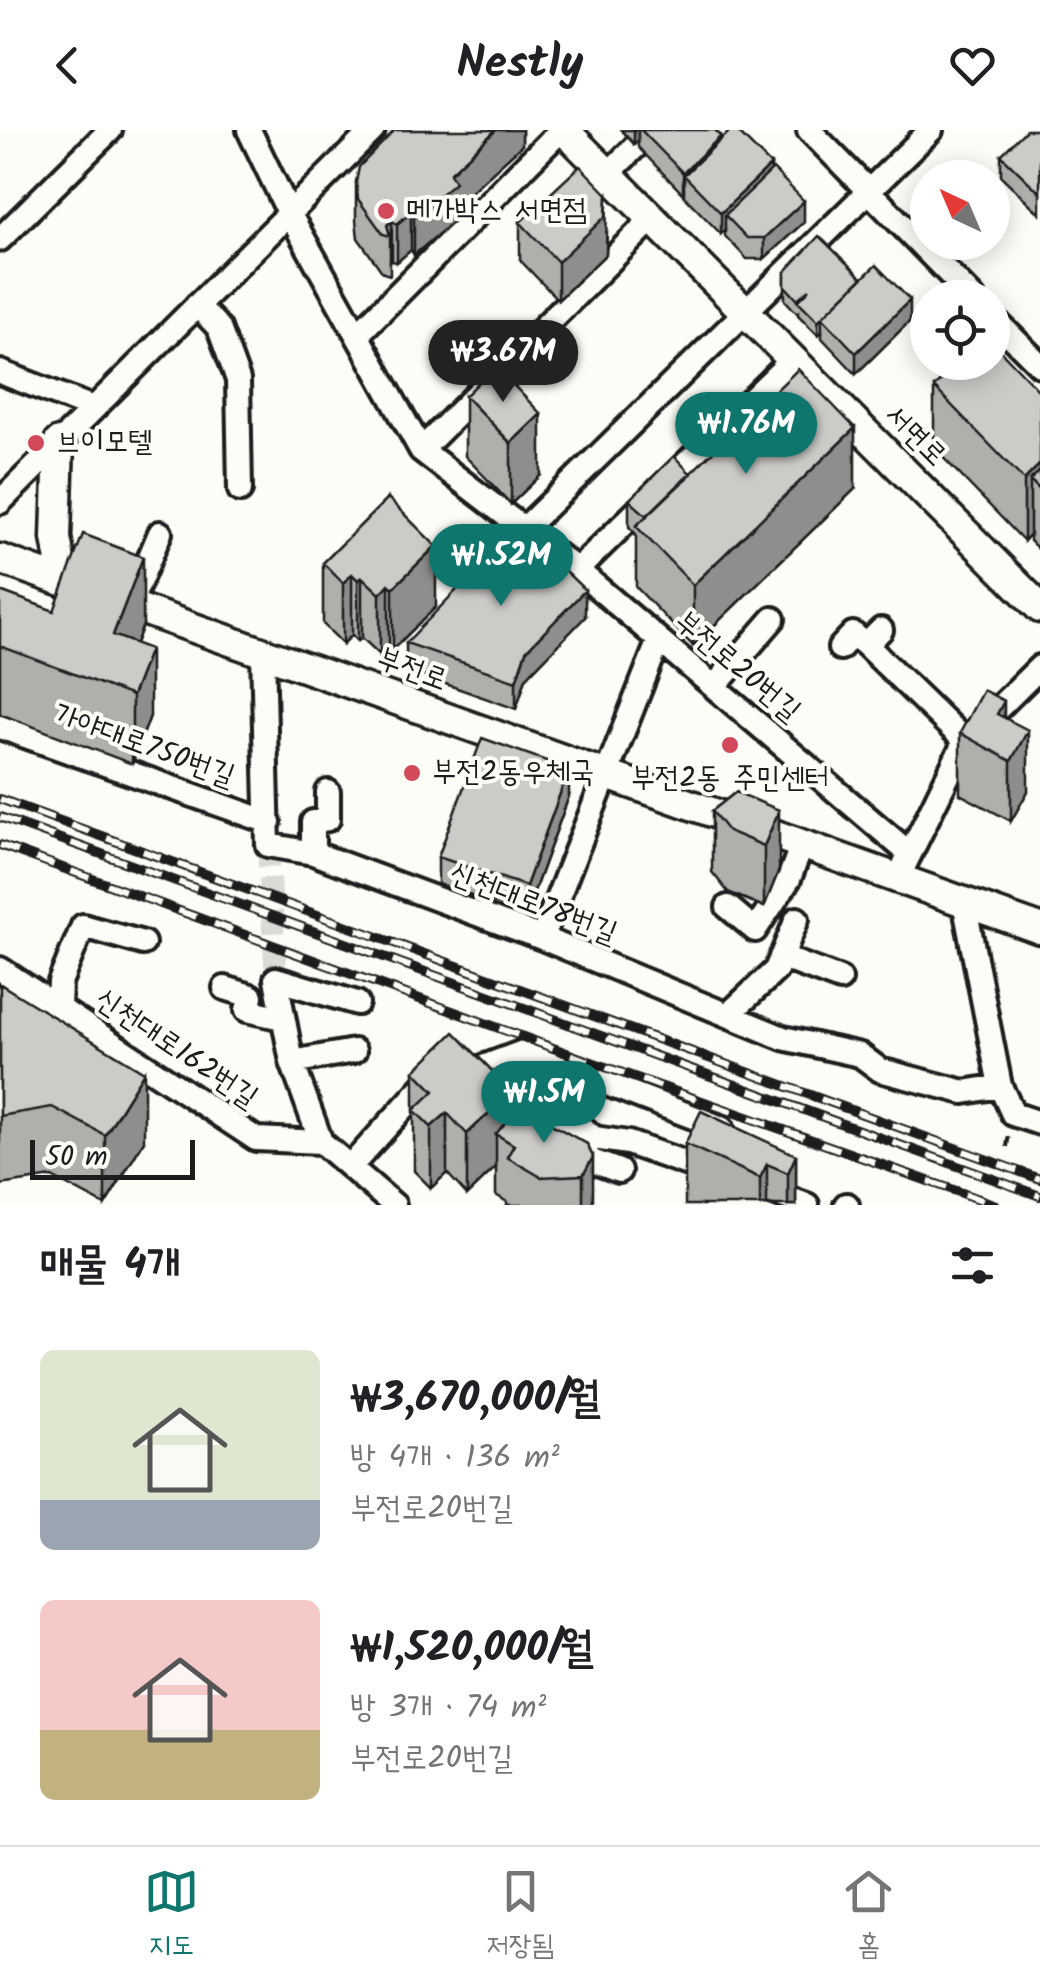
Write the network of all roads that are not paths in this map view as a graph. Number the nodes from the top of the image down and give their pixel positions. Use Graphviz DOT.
graph roads {
  1 [pos="249,130"];
  2 [pos="374,130"];
  3 [pos="563,130"];
  4 [pos="652,130"];
  5 [pos="809,130"];
  6 [pos="931,130"];
  7 [pos="98,134"];
  8 [pos="608,174"];
  9 [pos="868,191"];
  10 [pos="289,214"];
  11 [pos="652,219"];
  12 [pos="0,239"];
  13 [pos="955,280"];
  14 [pos="197,305"];
  15 [pos="743,311"];
  16 [pos="358,334"];
  17 [pos="1010,335"];
  18 [pos="792,360"];
  19 [pos="1040,366"];
  20 [pos="0,372"];
  21 [pos="93,408"];
  22 [pos="58,442"];
  23 [pos="421,450"];
  24 [pos="240,490"];
  25 [pos="0,502"];
  26 [pos="524,529"];
  27 [pos="160,533"];
  28 [pos="0,559"];
  29 [pos="577,570"];
  30 [pos="64,582"];
  31 [pos="130,605"];
  32 [pos="1040,608"];
  33 [pos="773,618"];
  34 [pos="658,640"];
  35 [pos="840,648"];
  36 [pos="263,651"];
  37 [pos="1040,667"];
  38 [pos="714,687"];
  39 [pos="0,727"];
  40 [pos="964,741"];
  41 [pos="606,774"];
  42 [pos="328,792"];
  43 [pos="268,834"];
  44 [pos="802,844"];
  45 [pos="313,853"];
  46 [pos="904,866"];
  47 [pos="964,902"];
  48 [pos="728,907"];
  49 [pos="797,919"];
  50 [pos="1040,929"];
  51 [pos="542,938"];
  52 [pos="143,943"];
  53 [pos="781,957"];
  54 [pos="0,969"];
  55 [pos="840,979"];
  56 [pos="225,988"];
  57 [pos="357,1003"];
  58 [pos="58,1007"];
  59 [pos="729,1014"];
  60 [pos="282,1018"];
  61 [pos="354,1051"];
  62 [pos="292,1062"];
  63 [pos="573,1071"];
  64 [pos="1000,1086"];
  65 [pos="532,1120"];
  66 [pos="563,1122"];
  67 [pos="1040,1123"];
  68 [pos="750,1139"];
  69 [pos="321,1142"];
  70 [pos="350,1167"];
  71 [pos="618,1171"];
  72 [pos="394,1205"];
  73 [pos="807,1205"];
  1 -- 10 [label="street, 부전로20번길"];
  2 -- 10 [label="street"];
  3 -- 8 [label="main road, 서면로"];
  3 -- 16 [label="street"];
  4 -- 8 [label="street"];
  5 -- 9 [label="street"];
  6 -- 9 [label="street"];
  7 -- 12 [label="street"];
  8 -- 11 [label="main road, 서면로"];
  9 -- 13 [label="street"];
  9 -- 15 [label="street"];
  10 -- 14 [label="street"];
  10 -- 16 [label="street, 부전로20번길"];
  11 -- 15 [label="main road, 서면로"];
  11 -- 23 [label="street"];
  14 -- 21 [label="street"];
  14 -- 24 [label="street"];
  15 -- 18 [label="main road, 서면로"];
  15 -- 26 [label="street"];
  16 -- 23 [label="street, 부전로20번길"];
  17 -- 19 [label="street"];
  18 -- 29 [label="street"];
  18 -- 32 [label="main road, 서면로"];
  20 -- 21 [label="street"];
  21 -- 22 [label="street"];
  22 -- 25 [label="street"];
  22 -- 30 [label="main road"];
  23 -- 26 [label="street, 부전로20번길"];
  26 -- 29 [label="street, 부전로20번길"];
  27 -- 31 [label="street"];
  28 -- 30 [label="main road, 부전로"];
  29 -- 34 [label="street, 부전로20번길"];
  30 -- 31 [label="main road, 부전로"];
  31 -- 36 [label="main road, 부전로"];
  33 -- 38 [label="street"];
  34 -- 38 [label="street, 부전로20번길"];
  34 -- 41 [label="street"];
  35 -- 40 [label="street"];
  36 -- 41 [label="main road, 부전로"];
  36 -- 43 [label="street"];
  37 -- 40 [label="street"];
  38 -- 46 [label="street, 부전로20번길"];
  39 -- 43 [label="street, 가야대로750번길"];
  40 -- 46 [label="street"];
  41 -- 44 [label="main road, 부전로"];
  41 -- 51 [label="street"];
  42 -- 45 [label="street"];
  43 -- 45 [label="street, 신천대로78번길"];
  44 -- 46 [label="main road, 부전로"];
  44 -- 48 [label="street"];
  45 -- 51 [label="street, 신천대로78번길"];
  46 -- 47 [label="main road, 부전로"];
  47 -- 50 [label="main road, 부전로"];
  47 -- 64 [label="street"];
  49 -- 53 [label="street"];
  51 -- 59 [label="street, 신천대로78번길"];
  52 -- 58 [label="street, 신천대로162번길"];
  53 -- 55 [label="street"];
  53 -- 59 [label="street"];
  54 -- 58 [label="street, 신천대로162번길"];
  56 -- 60 [label="street"];
  57 -- 60 [label="street"];
  58 -- 69 [label="street, 신천대로162번길"];
  59 -- 64 [label="street, 신천대로78번길"];
  60 -- 62 [label="street"];
  61 -- 62 [label="street"];
  62 -- 69 [label="street"];
  63 -- 66 [label="street"];
  63 -- 68 [label="street"];
  63 -- 70 [label="street"];
  64 -- 67 [label="street"];
  65 -- 66 [label="street"];
  66 -- 71 [label="street"];
  66 -- 73 [label="street"];
  69 -- 70 [label="street"];
  70 -- 72 [label="street"];
}
